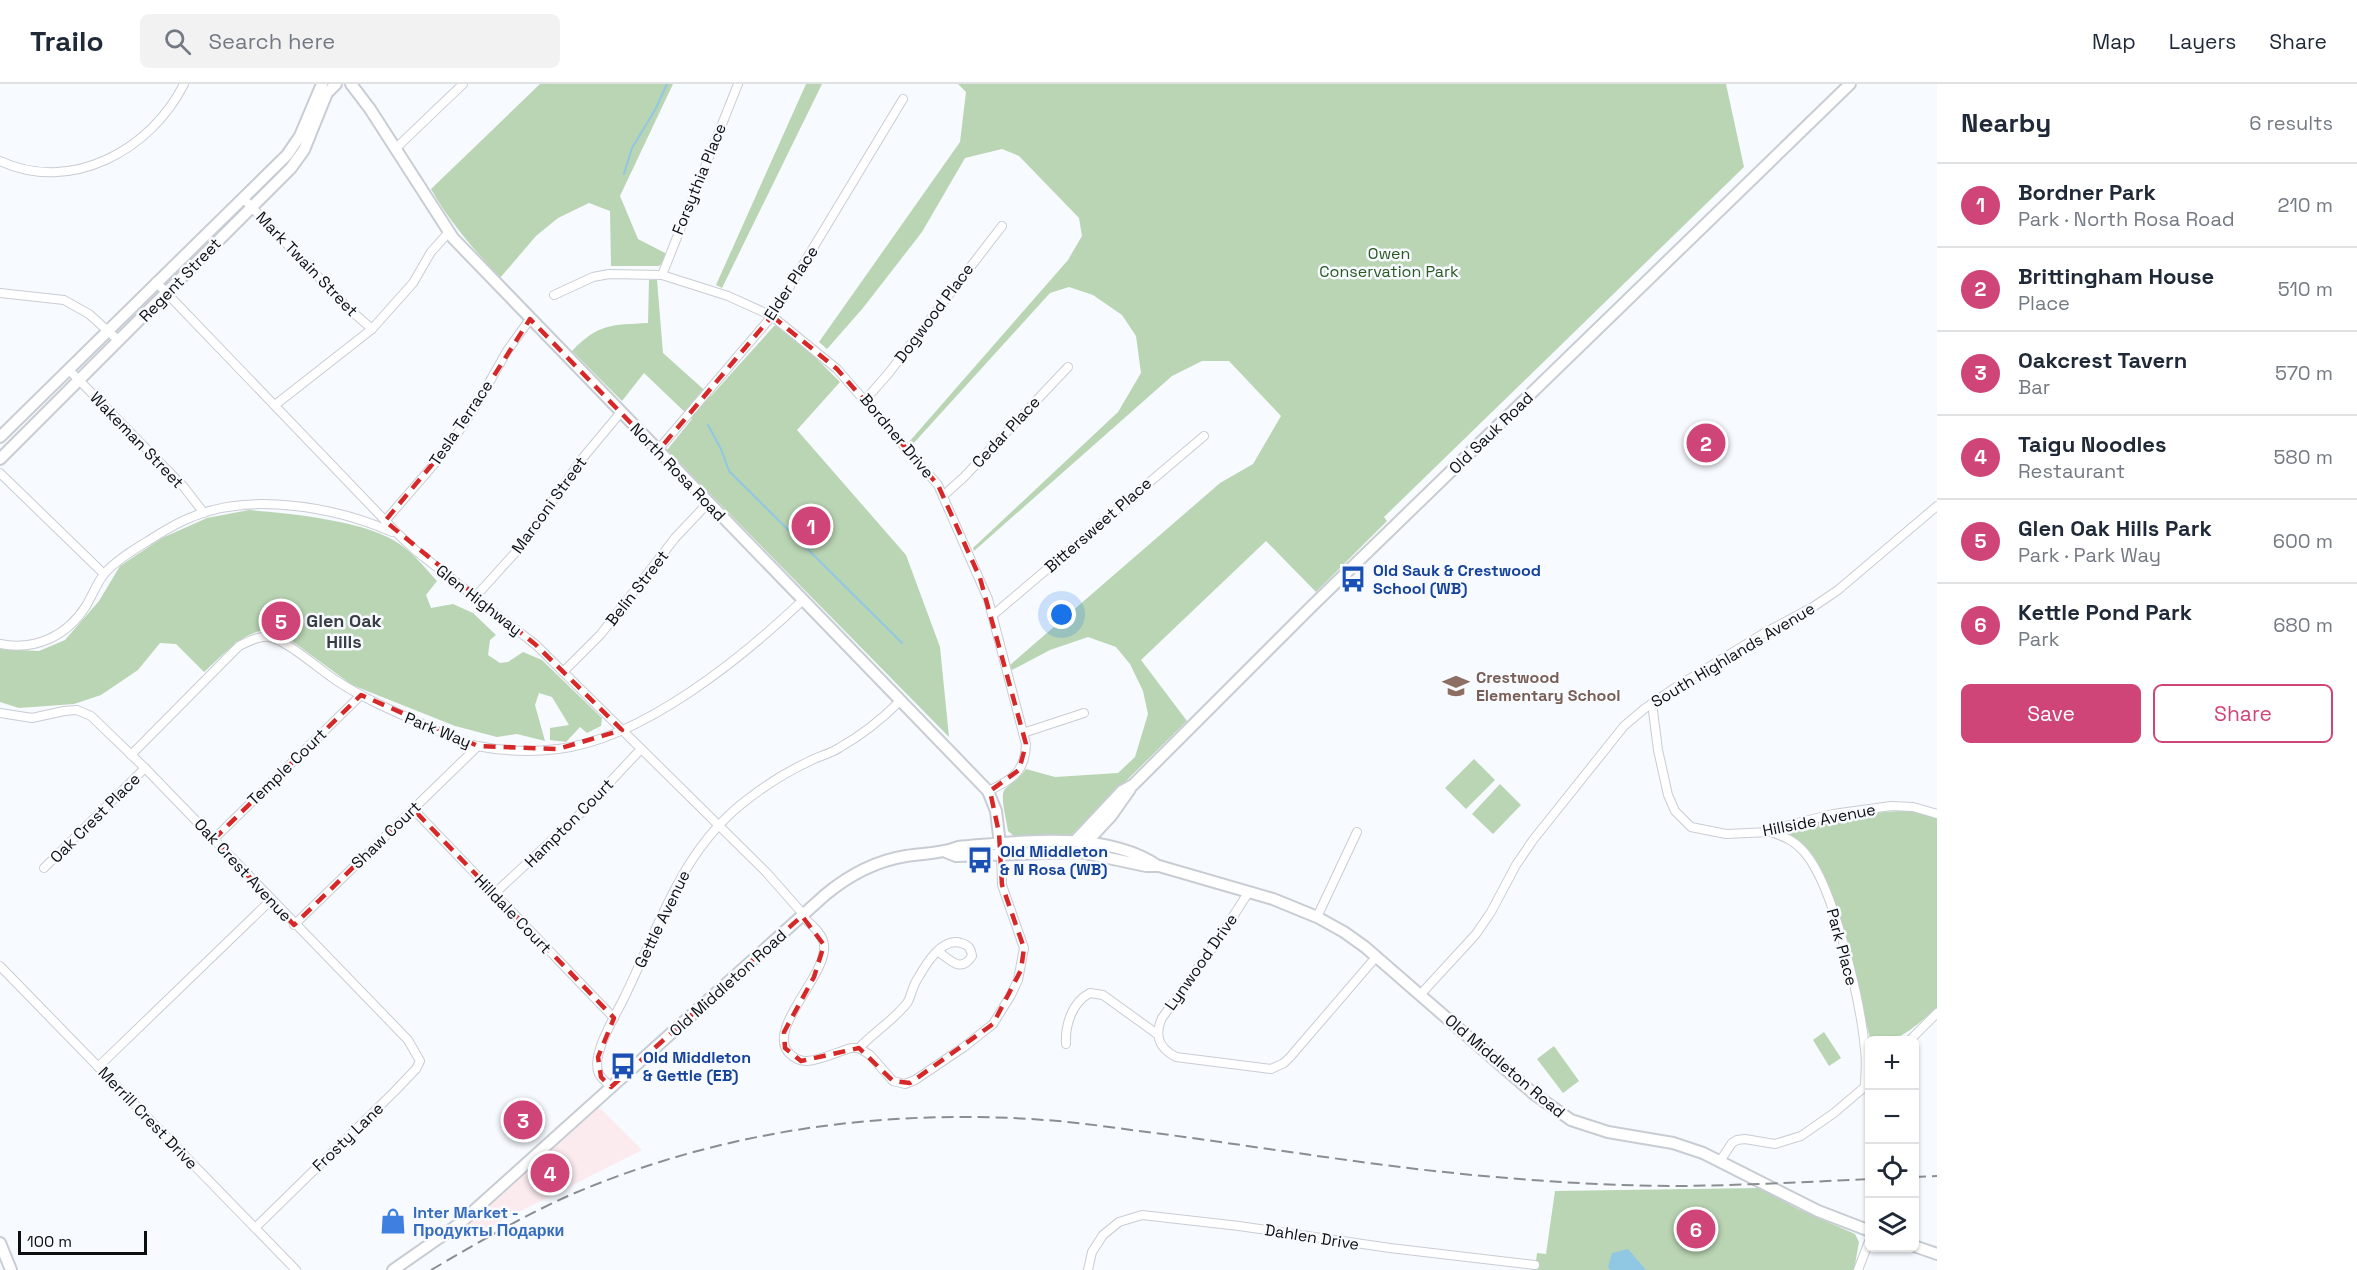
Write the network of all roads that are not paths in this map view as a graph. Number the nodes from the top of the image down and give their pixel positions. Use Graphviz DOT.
graph roads {
  1 [pos="184,84"];
  2 [pos="322,84"];
  3 [pos="336,84"];
  4 [pos="351,84"];
  5 [pos="463,84"];
  6 [pos="738,84"];
  7 [pos="1850,84"];
  8 [pos="903,99"];
  9 [pos="395,149"];
  10 [pos="0,161"];
  11 [pos="243,198"];
  12 [pos="252,206"];
  13 [pos="1002,226"];
  14 [pos="449,232"];
  15 [pos="662,275"];
  16 [pos="156,282"];
  17 [pos="0,293"];
  18 [pos="167,293"];
  19 [pos="554,295"];
  20 [pos="772,316"];
  21 [pos="530,319"];
  22 [pos="372,329"];
  23 [pos="107,330"];
  24 [pos="119,342"];
  25 [pos="1068,367"];
  26 [pos="68,369"];
  27 [pos="79,380"];
  28 [pos="866,399"];
  29 [pos="275,405"];
  30 [pos="621,412"];
  31 [pos="1204,436"];
  32 [pos="0,437"];
  33 [pos="657,451"];
  34 [pos="0,459"];
  35 [pos="0,472"];
  36 [pos="944,496"];
  37 [pos="708,503"];
  38 [pos="1937,506"];
  39 [pos="204,513"];
  40 [pos="385,521"];
  41 [pos="399,534"];
  42 [pos="104,574"];
  43 [pos="476,596"];
  44 [pos="803,600"];
  45 [pos="993,615"];
  46 [pos="0,644"];
  47 [pos="563,672"];
  48 [pos="361,695"];
  49 [pos="900,701"];
  50 [pos="1652,703"];
  51 [pos="0,713"];
  52 [pos="1084,713"];
  53 [pos="622,730"];
  54 [pos="1023,733"];
  55 [pos="478,746"];
  56 [pos="641,749"];
  57 [pos="131,755"];
  58 [pos="145,768"];
  59 [pos="1133,784"];
  60 [pos="988,791"];
  61 [pos="413,809"];
  62 [pos="1937,814"];
  63 [pos="1106,822"];
  64 [pos="718,825"];
  65 [pos="1356,832"];
  66 [pos="1770,832"];
  67 [pos="214,839"];
  68 [pos="1080,845"];
  69 [pos="1110,847"];
  70 [pos="1000,848"];
  71 [pos="1159,866"];
  72 [pos="44,868"];
  73 [pos="1248,893"];
  74 [pos="494,894"];
  75 [pos="271,900"];
  76 [pos="803,915"];
  77 [pos="1317,917"];
  78 [pos="294,925"];
  79 [pos="939,952"];
  80 [pos="1376,957"];
  81 [pos="0,966"];
  82 [pos="1420,995"];
  83 [pos="1937,1013"];
  84 [pos="614,1018"];
  85 [pos="1157,1034"];
  86 [pos="1915,1036"];
  87 [pos="1865,1038"];
  88 [pos="408,1040"];
  89 [pos="1066,1044"];
  90 [pos="859,1048"];
  91 [pos="98,1067"];
  92 [pos="1865,1086"];
  93 [pos="611,1087"];
  94 [pos="1725,1164"];
  95 [pos="255,1228"];
  96 [pos="1865,1229"];
  97 [pos="0,1244"];
  98 [pos="1919,1248"];
  99 [pos="1865,1250"];
  100 [pos="1937,1254"];
  101 [pos="1535,1265"];
  102 [pos="1504,1266"];
  103 [pos="11,1270"];
  104 [pos="296,1270"];
  105 [pos="393,1270"];
  106 [pos="1088,1270"];
  107 [pos="1858,1270"];
  1 -- 10 [label="street"];
  2 -- 11 [label="street, Regent Street"];
  3 -- 12 [label="street, Regent Street"];
  4 -- 9 [label="street, North Rosa Road"];
  5 -- 9 [label="street"];
  6 -- 15 [label="street, Forsythia Place"];
  7 -- 59 [label="street, Old Sauk Road"];
  8 -- 20 [label="street, Elder Place"];
  9 -- 14 [label="street, North Rosa Road"];
  11 -- 12 [label="street, Mark Twain Street"];
  11 -- 16 [label="street, Regent Street"];
  12 -- 18 [label="street, Regent Street"];
  12 -- 22 [label="street, Mark Twain Street"];
  13 -- 28 [label="street, Dogwood Place"];
  14 -- 21 [label="street, North Rosa Road"];
  14 -- 22 [label="street"];
  15 -- 19 [label="street, Bordner Drive"];
  15 -- 20 [label="street, Bordner Drive"];
  16 -- 18 [label="street, Glen Highway"];
  16 -- 23 [label="street, Regent Street"];
  17 -- 23 [label="street"];
  18 -- 24 [label="street, Regent Street"];
  18 -- 29 [label="street, Glen Highway"];
  20 -- 28 [label="street, Bordner Drive"];
  20 -- 33 [label="street, Elder Place"];
  21 -- 30 [label="street, North Rosa Road"];
  21 -- 40 [label="street, Tesla Terrace"];
  22 -- 29 [label="street"];
  23 -- 24 [label="street"];
  23 -- 26 [label="street, Regent Street"];
  24 -- 27 [label="street, Regent Street"];
  25 -- 36 [label="street, Cedar Place"];
  26 -- 27 [label="street, Wakeman Street"];
  26 -- 32 [label="street, Regent Street"];
  27 -- 34 [label="street, Regent Street"];
  27 -- 39 [label="street, Wakeman Street"];
  28 -- 36 [label="street, Bordner Drive"];
  29 -- 40 [label="street, Glen Highway"];
  30 -- 33 [label="street, North Rosa Road"];
  30 -- 43 [label="street, Marconi Street"];
  31 -- 45 [label="street, Bittersweet Place"];
  33 -- 37 [label="street, North Rosa Road"];
  35 -- 42 [label="street"];
  36 -- 45 [label="street, Bordner Drive"];
  37 -- 44 [label="street, North Rosa Road"];
  37 -- 47 [label="street, Belin Street"];
  38 -- 50 [label="street, South Highlands Avenue"];
  39 -- 41 [label="street"];
  39 -- 42 [label="street"];
  40 -- 41 [label="street, Glen Highway"];
  41 -- 43 [label="street, Glen Highway"];
  42 -- 46 [label="street"];
  43 -- 47 [label="street, Glen Highway"];
  44 -- 49 [label="street, North Rosa Road"];
  44 -- 53 [label="street, Park Way"];
  45 -- 54 [label="street, Bordner Drive"];
  47 -- 53 [label="street, Glen Highway"];
  48 -- 55 [label="street, Park Way"];
  48 -- 57 [label="street, Park Way"];
  48 -- 67 [label="street, Temple Court"];
  49 -- 60 [label="street, North Rosa Road"];
  49 -- 64 [label="street, Gettle Avenue"];
  50 -- 66 [label="street, Hillside Avenue"];
  50 -- 82 [label="street, South Highlands Avenue"];
  51 -- 57 [label="street, Oak Crest Avenue"];
  52 -- 54 [label="street"];
  53 -- 55 [label="street, Park Way"];
  53 -- 56 [label="street, Glen Highway"];
  54 -- 60 [label="street, Bordner Drive"];
  55 -- 61 [label="street, Shaw Court"];
  56 -- 64 [label="street, Glen Highway"];
  56 -- 74 [label="street, Hampton Court"];
  57 -- 58 [label="street, Oak Crest Avenue"];
  58 -- 67 [label="street, Oak Crest Avenue"];
  58 -- 72 [label="street, Oak Crest Place"];
  59 -- 63 [label="street, Old Sauk Road"];
  59 -- 68 [label="street, Old Sauk Road"];
  60 -- 70 [label="street, North Rosa Road"];
  61 -- 74 [label="street, Hilldale Court"];
  61 -- 78 [label="street, Shaw Court"];
  62 -- 66 [label="street, Hillside Avenue"];
  63 -- 68 [label="street, Old Sauk Road"];
  63 -- 69 [label="street"];
  64 -- 76 [label="street, Glen Highway"];
  64 -- 84 [label="street, Gettle Avenue"];
  65 -- 77 [label="street"];
  66 -- 87 [label="street, Park Place"];
  67 -- 75 [label="street, Oak Crest Avenue"];
  68 -- 69 [label="street, Old Middleton Road"];
  68 -- 70 [label="street, Old Middleton Road"];
  68 -- 71 [label="street, Old Middleton Road"];
  69 -- 71 [label="street, Old Middleton Road"];
  70 -- 76 [label="street, Old Middleton Road"];
  70 -- 90 [label="street"];
  71 -- 73 [label="street, Old Middleton Road"];
  73 -- 77 [label="street, Old Middleton Road"];
  73 -- 85 [label="street, Lynwood Drive"];
  74 -- 84 [label="street, Hilldale Court"];
  75 -- 78 [label="street, Oak Crest Avenue"];
  75 -- 91 [label="street"];
  76 -- 90 [label="street, Glen Highway"];
  76 -- 93 [label="street, Old Middleton Road"];
  77 -- 80 [label="street, Old Middleton Road"];
  78 -- 88 [label="street, Oak Crest Avenue"];
  79 -- 90 [label="street"];
  80 -- 82 [label="street, Old Middleton Road"];
  80 -- 85 [label="street"];
  81 -- 91 [label="street, Merrill Crest Drive"];
  82 -- 94 [label="street, Old Middleton Road"];
  83 -- 86 [label="street"];
  84 -- 93 [label="street, Gettle Avenue"];
  85 -- 89 [label="street"];
  88 -- 95 [label="street, Frosty Lane"];
  91 -- 95 [label="street, Merrill Crest Drive"];
  92 -- 94 [label="street"];
  93 -- 105 [label="street, Old Middleton Road"];
  94 -- 96 [label="street, Old Middleton Road"];
  95 -- 104 [label="street, Merrill Crest Drive"];
  97 -- 103 [label="street"];
  98 -- 100 [label="street"];
  99 -- 107 [label="street"];
  101 -- 102 [label="street, Dahlen Drive"];
  102 -- 106 [label="street, Dahlen Drive"];
}
